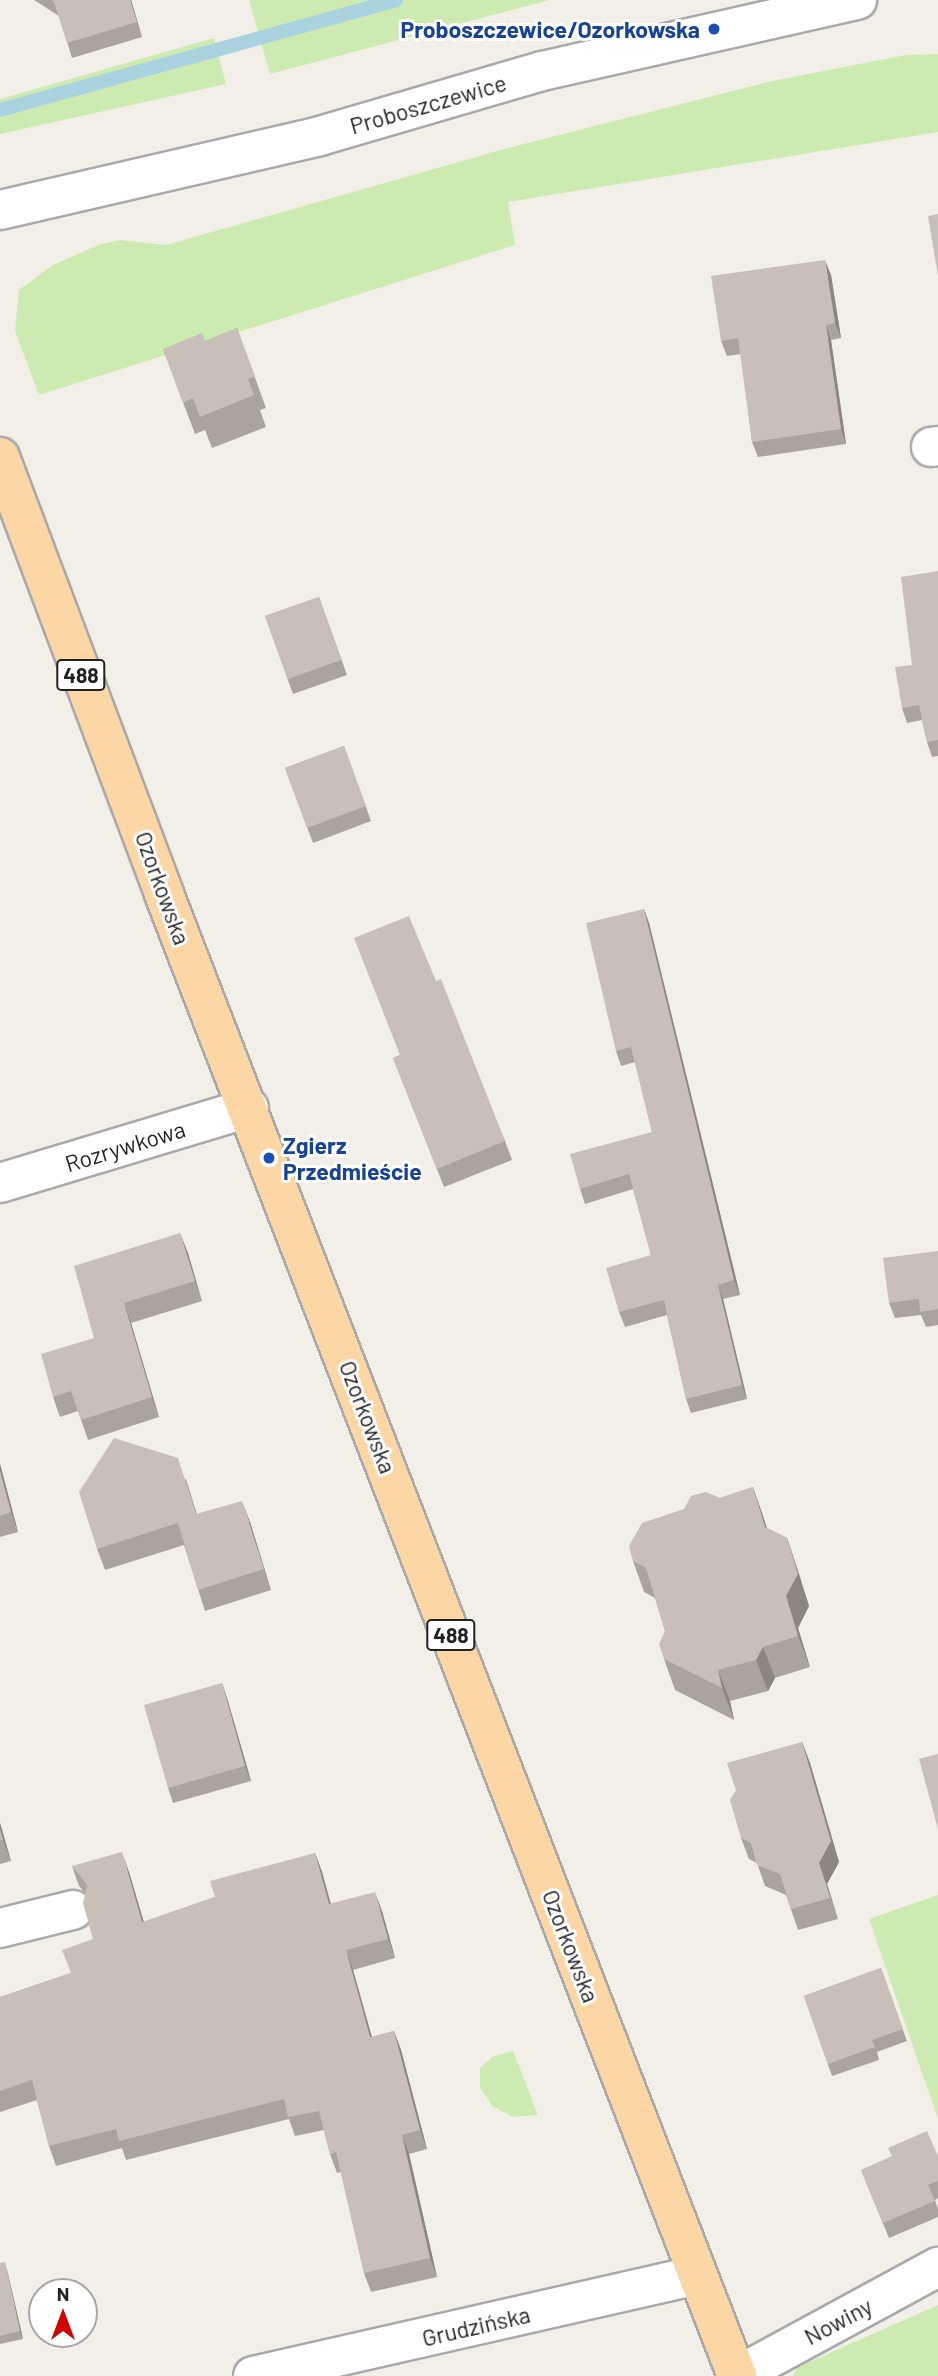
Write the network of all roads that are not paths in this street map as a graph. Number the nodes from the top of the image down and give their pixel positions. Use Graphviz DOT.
graph roads {
  1 [pos="857,0"];
  2 [pos="0,211"];
  3 [pos="0,457"];
  4 [pos="249,1108"];
  5 [pos="0,1182"];
  6 [pos="73,1910"];
  7 [pos="0,1928"];
  8 [pos="938,2267"];
  9 [pos="698,2275"];
  10 [pos="253,2376"];
  11 [pos="737,2376"];
  1 -- 2 [label="street, Proboszczewice"];
  3 -- 4 [label="main road, Ozorkowska / 488"];
  4 -- 5 [label="street, Rozrywkowa"];
  4 -- 9 [label="main road, Ozorkowska / 488"];
  6 -- 7 [label="street"];
  8 -- 11 [label="street, Nowiny"];
  9 -- 10 [label="street, Grudzińska"];
  9 -- 11 [label="main road, Ozorkowska / 488"];
}
